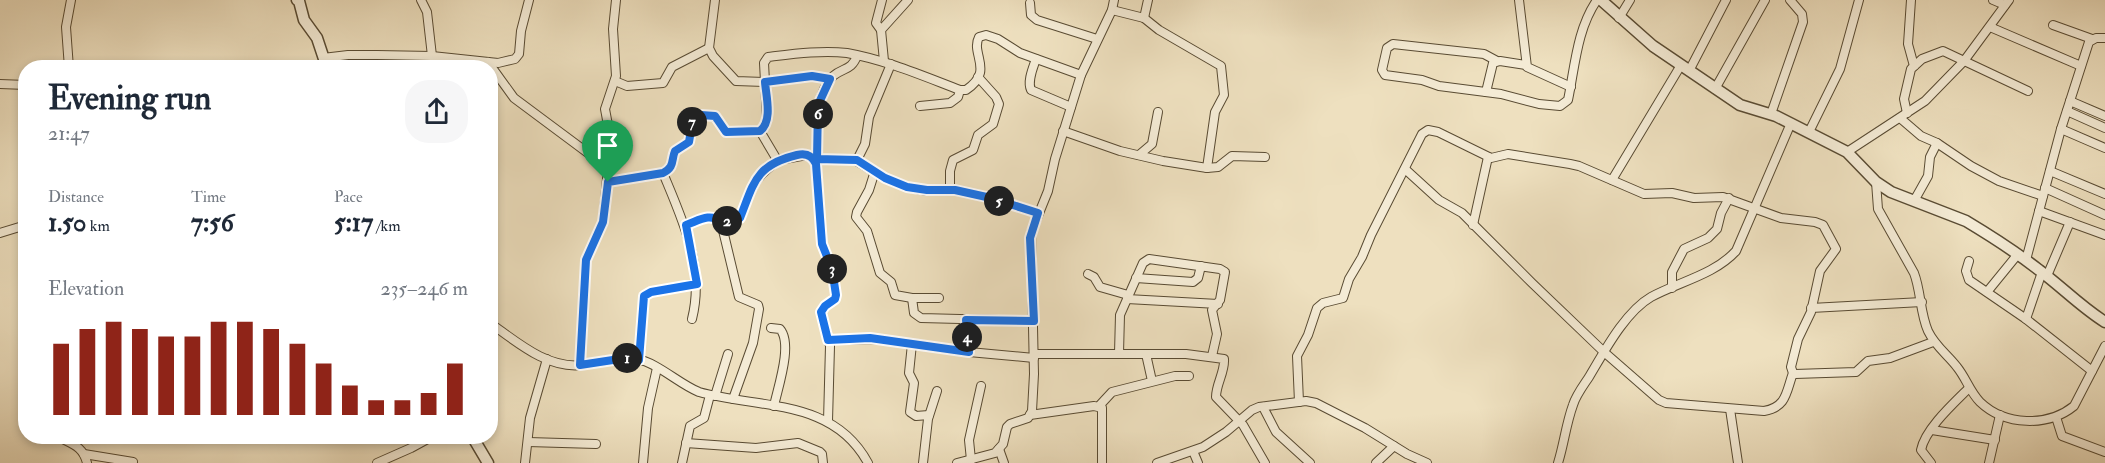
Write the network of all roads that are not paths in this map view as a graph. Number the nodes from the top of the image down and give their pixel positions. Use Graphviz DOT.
graph roads {
  1 [pos="71,0"];
  2 [pos="299,0"];
  3 [pos="421,0"];
  4 [pos="529,0"];
  5 [pos="616,0"];
  6 [pos="715,0"];
  7 [pos="882,0"];
  8 [pos="908,0"];
  9 [pos="1114,0"];
  10 [pos="1148,0"];
  11 [pos="1519,0"];
  12 [pos="1599,0"];
  13 [pos="1630,0"];
  14 [pos="1726,0"];
  15 [pos="1765,0"];
  16 [pos="1790,0"];
  17 [pos="1859,0"];
  18 [pos="1911,0"];
  19 [pos="1994,0"];
  20 [pos="1030,3"];
  21 [pos="2007,3"];
  22 [pos="1112,10"];
  23 [pos="1144,18"];
  24 [pos="1619,18"];
  25 [pos="2053,25"];
  26 [pos="1990,27"];
  27 [pos="881,30"];
  28 [pos="2105,38"];
  29 [pos="1097,39"];
  30 [pos="2092,39"];
  31 [pos="709,48"];
  32 [pos="432,56"];
  33 [pos="857,56"];
  34 [pos="1036,59"];
  35 [pos="68,60"];
  36 [pos="324,60"];
  37 [pos="338,60"];
  38 [pos="469,60"];
  39 [pos="1497,61"];
  40 [pos="1964,61"];
  41 [pos="888,62"];
  42 [pos="498,63"];
  43 [pos="1526,65"];
  44 [pos="1914,66"];
  45 [pos="2081,66"];
  46 [pos="1685,68"];
  47 [pos="1081,75"];
  48 [pos="498,76"];
  49 [pos="978,77"];
  50 [pos="830,79"];
  51 [pos="615,81"];
  52 [pos="765,82"];
  53 [pos="0,84"];
  54 [pos="18,85"];
  55 [pos="1571,87"];
  56 [pos="1715,89"];
  57 [pos="960,90"];
  58 [pos="2028,91"];
  59 [pos="1486,92"];
  60 [pos="2070,100"];
  61 [pos="920,106"];
  62 [pos="1071,107"];
  63 [pos="2067,111"];
  64 [pos="1158,112"];
  65 [pos="1771,114"];
  66 [pos="1904,115"];
  67 [pos="2105,116"];
  68 [pos="1791,123"];
  69 [pos="2095,125"];
  70 [pos="2061,129"];
  71 [pos="2105,129"];
  72 [pos="760,131"];
  73 [pos="1063,131"];
  74 [pos="1809,132"];
  75 [pos="1937,143"];
  76 [pos="2103,147"];
  77 [pos="1847,152"];
  78 [pos="1139,155"];
  79 [pos="1264,157"];
  80 [pos="1488,157"];
  81 [pos="816,159"];
  82 [pos="779,160"];
  83 [pos="857,160"];
  84 [pos="608,168"];
  85 [pos="1207,168"];
  86 [pos="1405,169"];
  87 [pos="875,171"];
  88 [pos="2050,171"];
  89 [pos="663,173"];
  90 [pos="1612,180"];
  91 [pos="608,182"];
  92 [pos="1876,182"];
  93 [pos="950,189"];
  94 [pos="2044,192"];
  95 [pos="2105,194"];
  96 [pos="1729,198"];
  97 [pos="1914,201"];
  98 [pos="1755,208"];
  99 [pos="2039,211"];
  100 [pos="1038,213"];
  101 [pos="2105,215"];
  102 [pos="721,222"];
  103 [pos="2070,222"];
  104 [pos="686,225"];
  105 [pos="1473,225"];
  106 [pos="18,227"];
  107 [pos="0,233"];
  108 [pos="2105,235"];
  109 [pos="2022,257"];
  110 [pos="1969,261"];
  111 [pos="1201,266"];
  112 [pos="1088,274"];
  113 [pos="2044,274"];
  114 [pos="1136,278"];
  115 [pos="697,284"];
  116 [pos="1672,288"];
  117 [pos="1987,292"];
  118 [pos="1128,297"];
  119 [pos="912,298"];
  120 [pos="939,298"];
  121 [pos="1922,302"];
  122 [pos="1218,304"];
  123 [pos="1811,308"];
  124 [pos="2026,319"];
  125 [pos="692,320"];
  126 [pos="966,320"];
  127 [pos="1034,321"];
  128 [pos="2105,322"];
  129 [pos="498,328"];
  130 [pos="771,328"];
  131 [pos="828,340"];
  132 [pos="1933,342"];
  133 [pos="912,344"];
  134 [pos="2105,346"];
  135 [pos="969,352"];
  136 [pos="1604,352"];
  137 [pos="1119,353"];
  138 [pos="728,354"];
  139 [pos="1146,354"];
  140 [pos="1034,356"];
  141 [pos="1212,356"];
  142 [pos="547,359"];
  143 [pos="639,360"];
  144 [pos="580,365"];
  145 [pos="657,368"];
  146 [pos="2092,371"];
  147 [pos="1793,372"];
  148 [pos="1189,376"];
  149 [pos="1152,381"];
  150 [pos="981,386"];
  151 [pos="1969,388"];
  152 [pos="937,392"];
  153 [pos="713,395"];
  154 [pos="733,399"];
  155 [pos="1299,402"];
  156 [pos="774,406"];
  157 [pos="1099,406"];
  158 [pos="1263,407"];
  159 [pos="1730,409"];
  160 [pos="929,415"];
  161 [pos="1030,415"];
  162 [pos="2000,415"];
  163 [pos="2056,417"];
  164 [pos="828,421"];
  165 [pos="1239,421"];
  166 [pos="1932,430"];
  167 [pos="1995,440"];
  168 [pos="528,442"];
  169 [pos="686,443"];
  170 [pos="73,444"];
  171 [pos="419,444"];
  172 [pos="477,444"];
  173 [pos="596,444"];
  174 [pos="1394,446"];
  175 [pos="999,449"];
  176 [pos="1193,451"];
  177 [pos="2105,452"];
  178 [pos="84,454"];
  179 [pos="971,460"];
  180 [pos="133,462"];
  181 [pos="87,463"];
  182 [pos="377,463"];
  183 [pos="488,463"];
  184 [pos="525,463"];
  185 [pos="643,463"];
  186 [pos="682,463"];
  187 [pos="823,463"];
  188 [pos="868,463"];
  189 [pos="923,463"];
  190 [pos="957,463"];
  191 [pos="1004,463"];
  192 [pos="1102,463"];
  193 [pos="1157,463"];
  194 [pos="1198,463"];
  195 [pos="1265,463"];
  196 [pos="1310,463"];
  197 [pos="1376,463"];
  198 [pos="1427,463"];
  199 [pos="1558,463"];
  200 [pos="1738,463"];
  201 [pos="1931,463"];
  202 [pos="1989,463"];
  1 -- 35 [label="street"];
  2 -- 36 [label="street"];
  3 -- 32 [label="street"];
  4 -- 42 [label="street"];
  5 -- 51 [label="street"];
  6 -- 31 [label="street"];
  7 -- 27 [label="street"];
  8 -- 27 [label="street"];
  9 -- 22 [label="street"];
  10 -- 23 [label="street"];
  11 -- 43 [label="street"];
  12 -- 24 [label="street"];
  12 -- 55 [label="street"];
  13 -- 24 [label="street"];
  14 -- 46 [label="street"];
  15 -- 56 [label="street"];
  16 -- 65 [label="street"];
  17 -- 74 [label="street"];
  18 -- 44 [label="street"];
  19 -- 21 [label="street"];
  20 -- 29 [label="street"];
  21 -- 26 [label="street"];
  22 -- 23 [label="street"];
  22 -- 29 [label="street"];
  23 -- 85 [label="street"];
  24 -- 46 [label="street"];
  25 -- 30 [label="street"];
  26 -- 40 [label="street"];
  26 -- 45 [label="street"];
  27 -- 41 [label="street"];
  28 -- 30 [label="street"];
  29 -- 47 [label="street"];
  30 -- 45 [label="street"];
  31 -- 51 [label="street"];
  31 -- 52 [label="street"];
  32 -- 37 [label="street"];
  32 -- 38 [label="street"];
  33 -- 41 [label="street"];
  33 -- 50 [label="street"];
  33 -- 52 [label="street"];
  34 -- 47 [label="street"];
  34 -- 49 [label="street"];
  34 -- 62 [label="street"];
  39 -- 43 [label="street"];
  39 -- 59 [label="street"];
  39 -- 59 [label="street"];
  40 -- 44 [label="street"];
  40 -- 58 [label="street"];
  40 -- 66 [label="street"];
  41 -- 57 [label="street"];
  41 -- 83 [label="street"];
  43 -- 55 [label="street"];
  44 -- 66 [label="street"];
  45 -- 60 [label="street"];
  46 -- 56 [label="street"];
  46 -- 90 [label="street"];
  47 -- 62 [label="street"];
  48 -- 84 [label="street"];
  49 -- 57 [label="street"];
  49 -- 93 [label="street"];
  50 -- 52 [label="street"];
  50 -- 81 [label="street"];
  51 -- 84 [label="street"];
  52 -- 72 [label="street"];
  53 -- 54 [label="street"];
  55 -- 59 [label="street"];
  56 -- 65 [label="street"];
  57 -- 61 [label="street"];
  60 -- 63 [label="street"];
  60 -- 67 [label="street"];
  62 -- 73 [label="street"];
  63 -- 69 [label="street"];
  63 -- 70 [label="street"];
  64 -- 78 [label="street"];
  65 -- 68 [label="street"];
  66 -- 75 [label="street"];
  66 -- 77 [label="street"];
  68 -- 74 [label="street"];
  68 -- 98 [label="street"];
  69 -- 71 [label="street"];
  69 -- 76 [label="street"];
  70 -- 76 [label="street"];
  70 -- 88 [label="street"];
  72 -- 82 [label="street"];
  72 -- 89 [label="street"];
  73 -- 78 [label="street"];
  73 -- 100 [label="street"];
  74 -- 77 [label="street"];
  75 -- 94 [label="street"];
  75 -- 97 [label="street"];
  77 -- 92 [label="street"];
  78 -- 85 [label="street"];
  79 -- 85 [label="street"];
  80 -- 86 [label="street"];
  80 -- 90 [label="street"];
  80 -- 105 [label="street"];
  81 -- 82 [label="street"];
  81 -- 83 [label="street"];
  81 -- 131 [label="street"];
  82 -- 102 [label="street"];
  83 -- 87 [label="street"];
  84 -- 91 [label="street"];
  86 -- 105 [label="street"];
  86 -- 155 [label="street"];
  87 -- 93 [label="street"];
  87 -- 119 [label="street"];
  88 -- 94 [label="street"];
  88 -- 95 [label="street"];
  89 -- 91 [label="street"];
  89 -- 104 [label="street"];
  90 -- 96 [label="street"];
  91 -- 144 [label="street"];
  92 -- 97 [label="street"];
  92 -- 121 [label="street"];
  93 -- 100 [label="street"];
  94 -- 99 [label="street"];
  94 -- 101 [label="street"];
  96 -- 98 [label="street"];
  96 -- 116 [label="street"];
  97 -- 109 [label="street"];
  98 -- 116 [label="street"];
  98 -- 123 [label="street"];
  99 -- 103 [label="street"];
  99 -- 109 [label="street"];
  100 -- 127 [label="street"];
  102 -- 104 [label="street"];
  102 -- 154 [label="street"];
  103 -- 108 [label="street"];
  103 -- 113 [label="street"];
  104 -- 115 [label="street"];
  105 -- 136 [label="street"];
  106 -- 107 [label="street"];
  109 -- 113 [label="street"];
  109 -- 117 [label="street"];
  110 -- 117 [label="street"];
  111 -- 114 [label="street"];
  111 -- 114 [label="street"];
  111 -- 122 [label="street"];
  112 -- 118 [label="street"];
  113 -- 124 [label="street"];
  113 -- 128 [label="street"];
  114 -- 118 [label="street"];
  115 -- 125 [label="street"];
  115 -- 143 [label="street"];
  116 -- 136 [label="street"];
  117 -- 124 [label="street"];
  118 -- 122 [label="street"];
  118 -- 137 [label="street"];
  119 -- 120 [label="street"];
  119 -- 126 [label="street"];
  121 -- 123 [label="street"];
  121 -- 132 [label="street"];
  122 -- 141 [label="street"];
  123 -- 147 [label="street"];
  124 -- 146 [label="street"];
  126 -- 127 [label="street"];
  126 -- 135 [label="street"];
  127 -- 140 [label="street"];
  129 -- 142 [label="street"];
  130 -- 156 [label="street"];
  131 -- 133 [label="street"];
  131 -- 164 [label="street"];
  132 -- 147 [label="street"];
  132 -- 151 [label="street"];
  133 -- 135 [label="street"];
  133 -- 160 [label="street"];
  134 -- 146 [label="street"];
  135 -- 140 [label="street"];
  136 -- 159 [label="street"];
  136 -- 199 [label="street"];
  137 -- 139 [label="street"];
  137 -- 140 [label="street"];
  138 -- 153 [label="street"];
  139 -- 141 [label="street"];
  139 -- 149 [label="street"];
  140 -- 161 [label="street"];
  141 -- 165 [label="street"];
  142 -- 144 [label="street"];
  142 -- 168 [label="street"];
  143 -- 144 [label="street"];
  143 -- 145 [label="street"];
  145 -- 153 [label="street"];
  145 -- 185 [label="street"];
  146 -- 163 [label="street"];
  147 -- 159 [label="street"];
  148 -- 149 [label="street"];
  149 -- 157 [label="street"];
  150 -- 179 [label="street"];
  151 -- 162 [label="street"];
  151 -- 166 [label="street"];
  152 -- 160 [label="street"];
  153 -- 154 [label="street"];
  153 -- 169 [label="street"];
  154 -- 156 [label="street"];
  155 -- 158 [label="street"];
  155 -- 174 [label="street"];
  156 -- 164 [label="street"];
  157 -- 161 [label="street"];
  157 -- 192 [label="street"];
  158 -- 165 [label="street"];
  158 -- 196 [label="street"];
  159 -- 200 [label="street"];
  160 -- 189 [label="street"];
  161 -- 175 [label="street"];
  162 -- 163 [label="street"];
  162 -- 167 [label="street"];
  163 -- 177 [label="street"];
  164 -- 188 [label="street"];
  165 -- 176 [label="street"];
  165 -- 195 [label="street"];
  166 -- 167 [label="street"];
  166 -- 201 [label="street"];
  167 -- 202 [label="street"];
  168 -- 173 [label="street"];
  168 -- 184 [label="street"];
  169 -- 186 [label="street"];
  169 -- 187 [label="street"];
  170 -- 178 [label="street"];
  171 -- 182 [label="street"];
  172 -- 183 [label="street"];
  174 -- 197 [label="street"];
  174 -- 198 [label="street"];
  175 -- 179 [label="street"];
  175 -- 191 [label="street"];
  176 -- 193 [label="street"];
  176 -- 194 [label="street"];
  178 -- 180 [label="street"];
  178 -- 181 [label="street"];
  179 -- 190 [label="street"];
}
